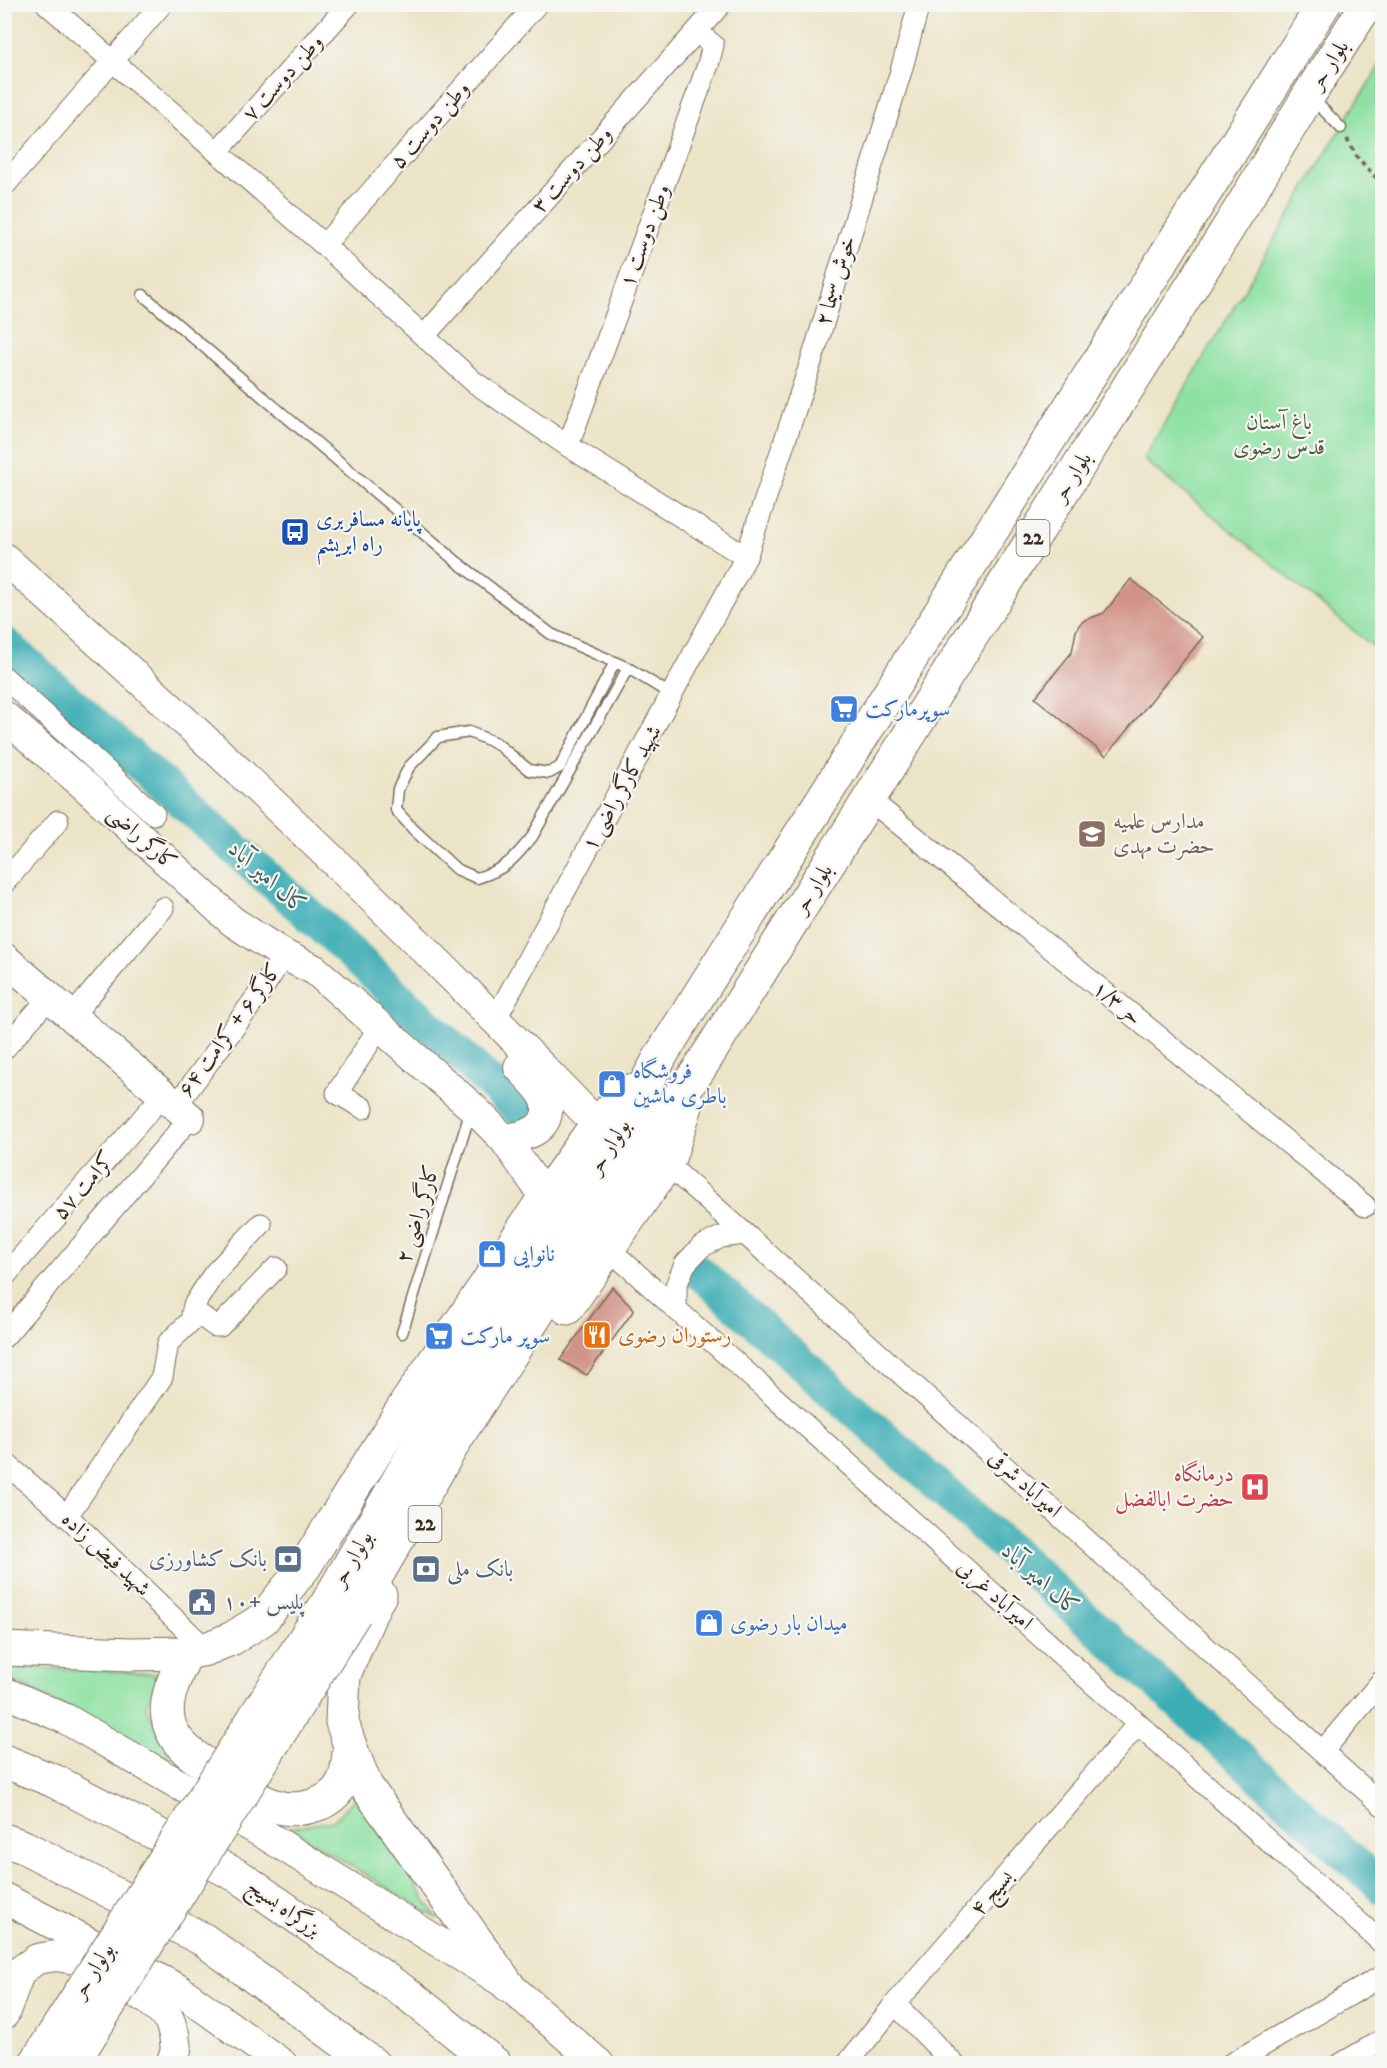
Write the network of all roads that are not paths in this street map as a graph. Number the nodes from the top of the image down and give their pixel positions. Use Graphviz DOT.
graph roads {
  1 [pos="47,4"];
  2 [pos="162,4"];
  3 [pos="349,4"];
  4 [pos="537,4"];
  5 [pos="721,4"];
  6 [pos="919,4"];
  7 [pos="1324,4"];
  8 [pos="1367,4"];
  9 [pos="698,33"];
  10 [pos="112,61"];
  11 [pos="1309,95"];
  12 [pos="1341,128"];
  13 [pos="217,152"];
  14 [pos="1210,182"];
  15 [pos="4,186"];
  16 [pos="1244,203"];
  17 [pos="324,245"];
  18 [pos="143,295"];
  19 [pos="424,336"];
  20 [pos="568,446"];
  21 [pos="746,556"];
  22 [pos="4,558"];
  23 [pos="615,662"];
  24 [pos="628,668"];
  25 [pos="4,677"];
  26 [pos="672,695"];
  27 [pos="4,716"];
  28 [pos="869,799"];
  29 [pos="154,814"];
  30 [pos="58,820"];
  31 [pos="4,883"];
  32 [pos="163,908"];
  33 [pos="397,922"];
  34 [pos="284,955"];
  35 [pos="4,958"];
  36 [pos="50,997"];
  37 [pos="72,1016"];
  38 [pos="496,1018"];
  39 [pos="380,1026"];
  40 [pos="4,1049"];
  41 [pos="663,1052"];
  42 [pos="698,1071"];
  43 [pos="176,1106"];
  44 [pos="472,1107"];
  45 [pos="363,1108"];
  46 [pos="597,1124"];
  47 [pos="504,1139"];
  48 [pos="667,1164"];
  49 [pos="545,1197"];
  50 [pos="1365,1206"];
  51 [pos="261,1224"];
  52 [pos="745,1234"];
  53 [pos="608,1248"];
  54 [pos="276,1268"];
  55 [pos="4,1277"];
  56 [pos="676,1309"];
  57 [pos="193,1310"];
  58 [pos="402,1333"];
  59 [pos="4,1337"];
  60 [pos="4,1462"];
  61 [pos="67,1516"];
  62 [pos="342,1606"];
  63 [pos="4,1649"];
  64 [pos="196,1651"];
  65 [pos="1383,1681"];
  66 [pos="4,1692"];
  67 [pos="1138,1724"];
  68 [pos="350,1746"];
  69 [pos="1323,1751"];
  70 [pos="4,1761"];
  71 [pos="1383,1805"];
  72 [pos="14,1844"];
  73 [pos="4,1898"];
  74 [pos="1383,1942"];
  75 [pos="1383,1976"];
  76 [pos="508,1985"];
  77 [pos="895,2004"];
  78 [pos="4,2014"];
  79 [pos="1383,2040"];
  80 [pos="35,2064"];
  81 [pos="72,2064"];
  82 [pos="171,2064"];
  83 [pos="282,2064"];
  84 [pos="373,2064"];
  85 [pos="495,2064"];
  86 [pos="599,2064"];
  87 [pos="847,2064"];
  88 [pos="954,2064"];
  89 [pos="1231,2064"];
  90 [pos="1341,2064"];
  1 -- 10 [label="street"];
  2 -- 10 [label="street"];
  3 -- 13 [label="street, وطن دوست ۷"];
  4 -- 17 [label="street, وطن دوست ۵"];
  5 -- 9 [label="street, وطن دوست ۳"];
  6 -- 21 [label="street, خوش سیما ۲"];
  7 -- 14 [label="main road, بلوار حر / 22"];
  8 -- 11 [label="main road, بلوار حر / 22"];
  9 -- 19 [label="street, وطن دوست ۳"];
  9 -- 20 [label="street, وطن دوست ۱"];
  10 -- 13 [label="street"];
  10 -- 15 [label="street"];
  11 -- 12 [label="lane"];
  11 -- 16 [label="main road, بلوار حر / 22"];
  13 -- 17 [label="street"];
  14 -- 16 [label="main road"];
  14 -- 41 [label="main road, بلوار حر / 22"];
  16 -- 28 [label="main road, بلوار حر / 22"];
  17 -- 19 [label="street"];
  18 -- 23 [label="lane"];
  19 -- 20 [label="street"];
  20 -- 21 [label="street"];
  21 -- 26 [label="street, شهید کارگر راضی ۱"];
  22 -- 33 [label="street"];
  23 -- 24 [label="lane"];
  23 -- 24 [label="lane"];
  24 -- 26 [label="lane"];
  25 -- 29 [label="street"];
  26 -- 38 [label="street, شهید کارگر راضی ۱"];
  27 -- 34 [label="street, کارگر راضی"];
  28 -- 42 [label="main road, بلوار حر / 22"];
  28 -- 50 [label="street, حر ۱/۳"];
  30 -- 31 [label="street"];
  32 -- 37 [label="street"];
  33 -- 38 [label="street"];
  33 -- 47 [label="street"];
  34 -- 39 [label="street, کارگر راضی"];
  34 -- 43 [label="street, کارگر ۶ + کرامت ۶۴"];
  35 -- 36 [label="street"];
  36 -- 37 [label="street"];
  36 -- 40 [label="street"];
  37 -- 43 [label="street"];
  38 -- 46 [label="street"];
  39 -- 44 [label="street, کارگر راضی"];
  39 -- 45 [label="street"];
  41 -- 46 [label="main road, 22"];
  41 -- 62 [label="main road, بولوار حر"];
  42 -- 48 [label="main road, 22"];
  42 -- 62 [label="main road, بولوار حر"];
  43 -- 55 [label="street, کرامت ۵۷"];
  43 -- 59 [label="street"];
  44 -- 47 [label="street, کارگر راضی"];
  44 -- 58 [label="lane, کارگر راضی ۲"];
  46 -- 49 [label="main road, 22"];
  47 -- 49 [label="street, کارگر راضی"];
  48 -- 52 [label="street, امیرآباد شرقی"];
  48 -- 53 [label="main road, 22"];
  49 -- 64 [label="main road, 22"];
  51 -- 57 [label="street"];
  52 -- 56 [label="street"];
  52 -- 69 [label="street, امیرآباد شرقی"];
  53 -- 56 [label="street, امیرآباد غربی"];
  53 -- 68 [label="main road, 22"];
  54 -- 57 [label="street"];
  56 -- 67 [label="street, امیرآباد غربی"];
  57 -- 61 [label="street"];
  60 -- 61 [label="street, شهید فیض زاده"];
  61 -- 64 [label="street, شهید فیض زاده"];
  62 -- 80 [label="main road, بولوار حر, bridge"];
  62 -- 81 [label="main road, بولوار حر, bridge"];
  63 -- 64 [label="main road, 22"];
  64 -- 68 [label="main road"];
  65 -- 69 [label="street"];
  66 -- 76 [label="street"];
  67 -- 74 [label="street, امیرآباد غربی"];
  67 -- 77 [label="street, بسیج ۴"];
  68 -- 76 [label="main road, 22"];
  69 -- 71 [label="street, امیرآباد شرقی"];
  70 -- 85 [label="main road, بزرگراه بسیج"];
  72 -- 84 [label="main road"];
  73 -- 83 [label="street"];
  75 -- 89 [label="street"];
  76 -- 86 [label="street"];
  77 -- 87 [label="street, بسیج ۴"];
  77 -- 88 [label="street"];
  78 -- 82 [label="street"];
  79 -- 90 [label="street"];
}
